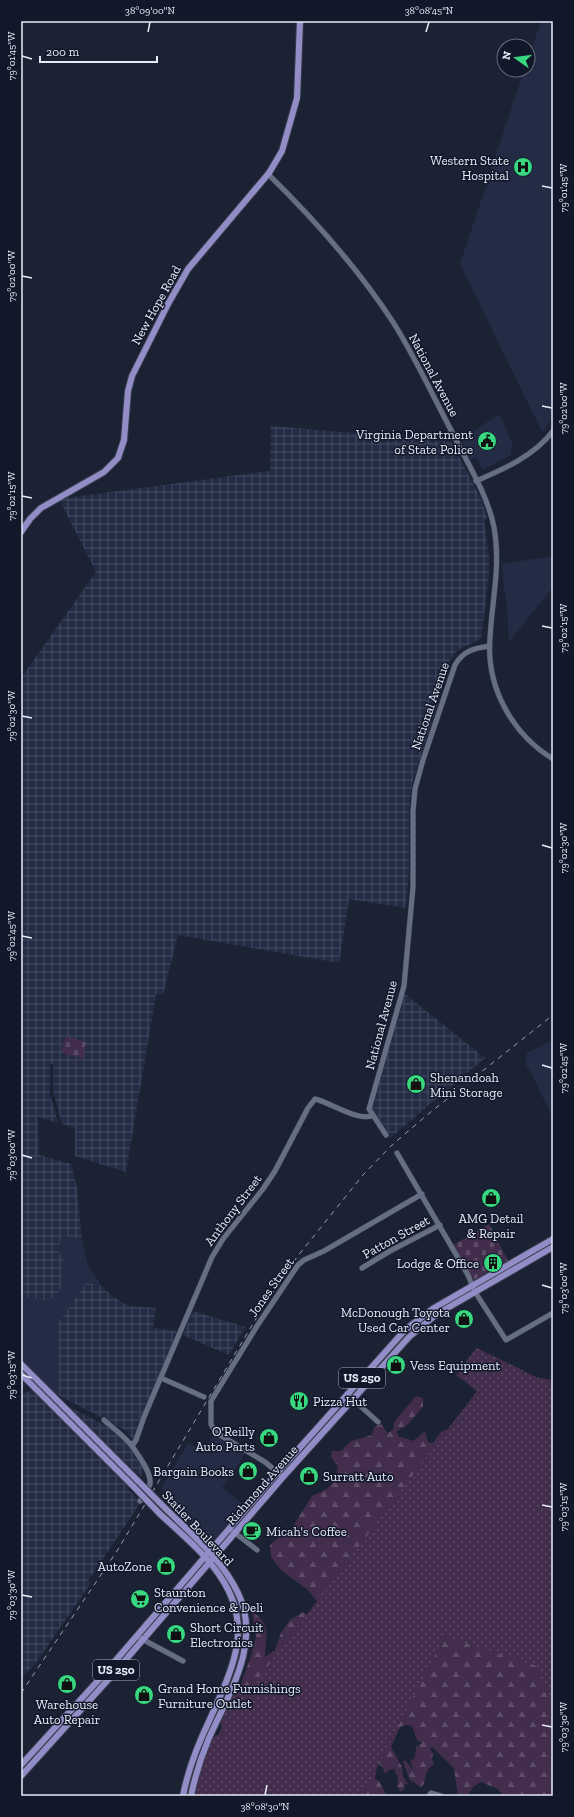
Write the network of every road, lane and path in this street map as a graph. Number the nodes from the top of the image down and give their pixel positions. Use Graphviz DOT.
graph roads {
  1 [pos="300,21"];
  2 [pos="268,174"];
  3 [pos="553,431"];
  4 [pos="476,482"];
  5 [pos="21,532"];
  6 [pos="490,646"];
  7 [pos="553,759"];
  8 [pos="373,1116"];
  9 [pos="386,1136"];
  10 [pos="397,1153"];
  11 [pos="422,1194"];
  12 [pos="440,1225"];
  13 [pos="551,1240"];
  14 [pos="553,1248"];
  15 [pos="362,1268"];
  16 [pos="473,1284"];
  17 [pos="475,1292"];
  18 [pos="553,1313"];
  19 [pos="21,1364"];
  20 [pos="21,1374"];
  21 [pos="161,1378"];
  22 [pos="347,1394"];
  23 [pos="204,1398"];
  24 [pos="353,1399"];
  25 [pos="104,1420"];
  26 [pos="378,1422"];
  27 [pos="132,1446"];
  28 [pos="278,1472"];
  29 [pos="283,1476"];
  30 [pos="140,1501"];
  31 [pos="232,1531"];
  32 [pos="258,1550"];
  33 [pos="209,1552"];
  34 [pos="204,1557"];
  35 [pos="211,1560"];
  36 [pos="136,1636"];
  37 [pos="143,1639"];
  38 [pos="183,1661"];
  39 [pos="21,1765"];
  40 [pos="21,1776"];
  41 [pos="183,1796"];
  42 [pos="191,1796"];
  43 [pos="429,1796"];
  44 [pos="441,1796"];
  1 -- 2 [label="main road, New Hope Road"];
  2 -- 4 [label="street, National Avenue"];
  2 -- 5 [label="main road, New Hope Road"];
  3 -- 4 [label="street"];
  4 -- 6 [label="street, National Avenue"];
  6 -- 7 [label="street"];
  6 -- 8 [label="street, National Avenue"];
  8 -- 9 [label="street"];
  8 -- 21 [label="street, Anthony Street"];
  10 -- 11 [label="street"];
  11 -- 12 [label="street"];
  11 -- 28 [label="street, Jones Street"];
  12 -- 15 [label="street, Patton Street"];
  12 -- 16 [label="street"];
  13 -- 14 [label="street"];
  13 -- 16 [label="main road, Richmond Avenue / US 250"];
  14 -- 17 [label="main road, Richmond Avenue / US 250"];
  16 -- 17 [label="street"];
  16 -- 22 [label="main road, Richmond Avenue / US 250"];
  17 -- 18 [label="street"];
  17 -- 24 [label="main road, Richmond Avenue / US 250"];
  19 -- 33 [label="main road, Statler Boulevard, bridge"];
  20 -- 34 [label="main road, Statler Boulevard, bridge"];
  21 -- 23 [label="street"];
  21 -- 27 [label="street, Anthony Street"];
  22 -- 24 [label="street"];
  22 -- 28 [label="main road, Richmond Avenue / US 250"];
  24 -- 26 [label="street"];
  24 -- 29 [label="main road, Richmond Avenue / US 250"];
  25 -- 27 [label="street"];
  27 -- 30 [label="street"];
  28 -- 29 [label="street"];
  28 -- 31 [label="main road, Richmond Avenue / US 250"];
  29 -- 31 [label="main road, Richmond Avenue / US 250"];
  31 -- 32 [label="street"];
  31 -- 33 [label="main road, Richmond Avenue / US 250"];
  31 -- 35 [label="main road, Richmond Avenue / US 250"];
  33 -- 34 [label="main road, Richmond Avenue / US 250"];
  33 -- 35 [label="main road, Statler Boulevard"];
  34 -- 35 [label="main road, Statler Boulevard"];
  34 -- 36 [label="main road, Richmond Avenue / US 250"];
  35 -- 37 [label="main road, Richmond Avenue / US 250"];
  35 -- 41 [label="main road, Statler Boulevard"];
  35 -- 42 [label="main road, Statler Boulevard"];
  36 -- 37 [label="street"];
  36 -- 39 [label="main road, Richmond Avenue / US 250"];
  37 -- 38 [label="street"];
  37 -- 40 [label="main road, Richmond Avenue / US 250"];
  43 -- 44 [label="street"];
}
